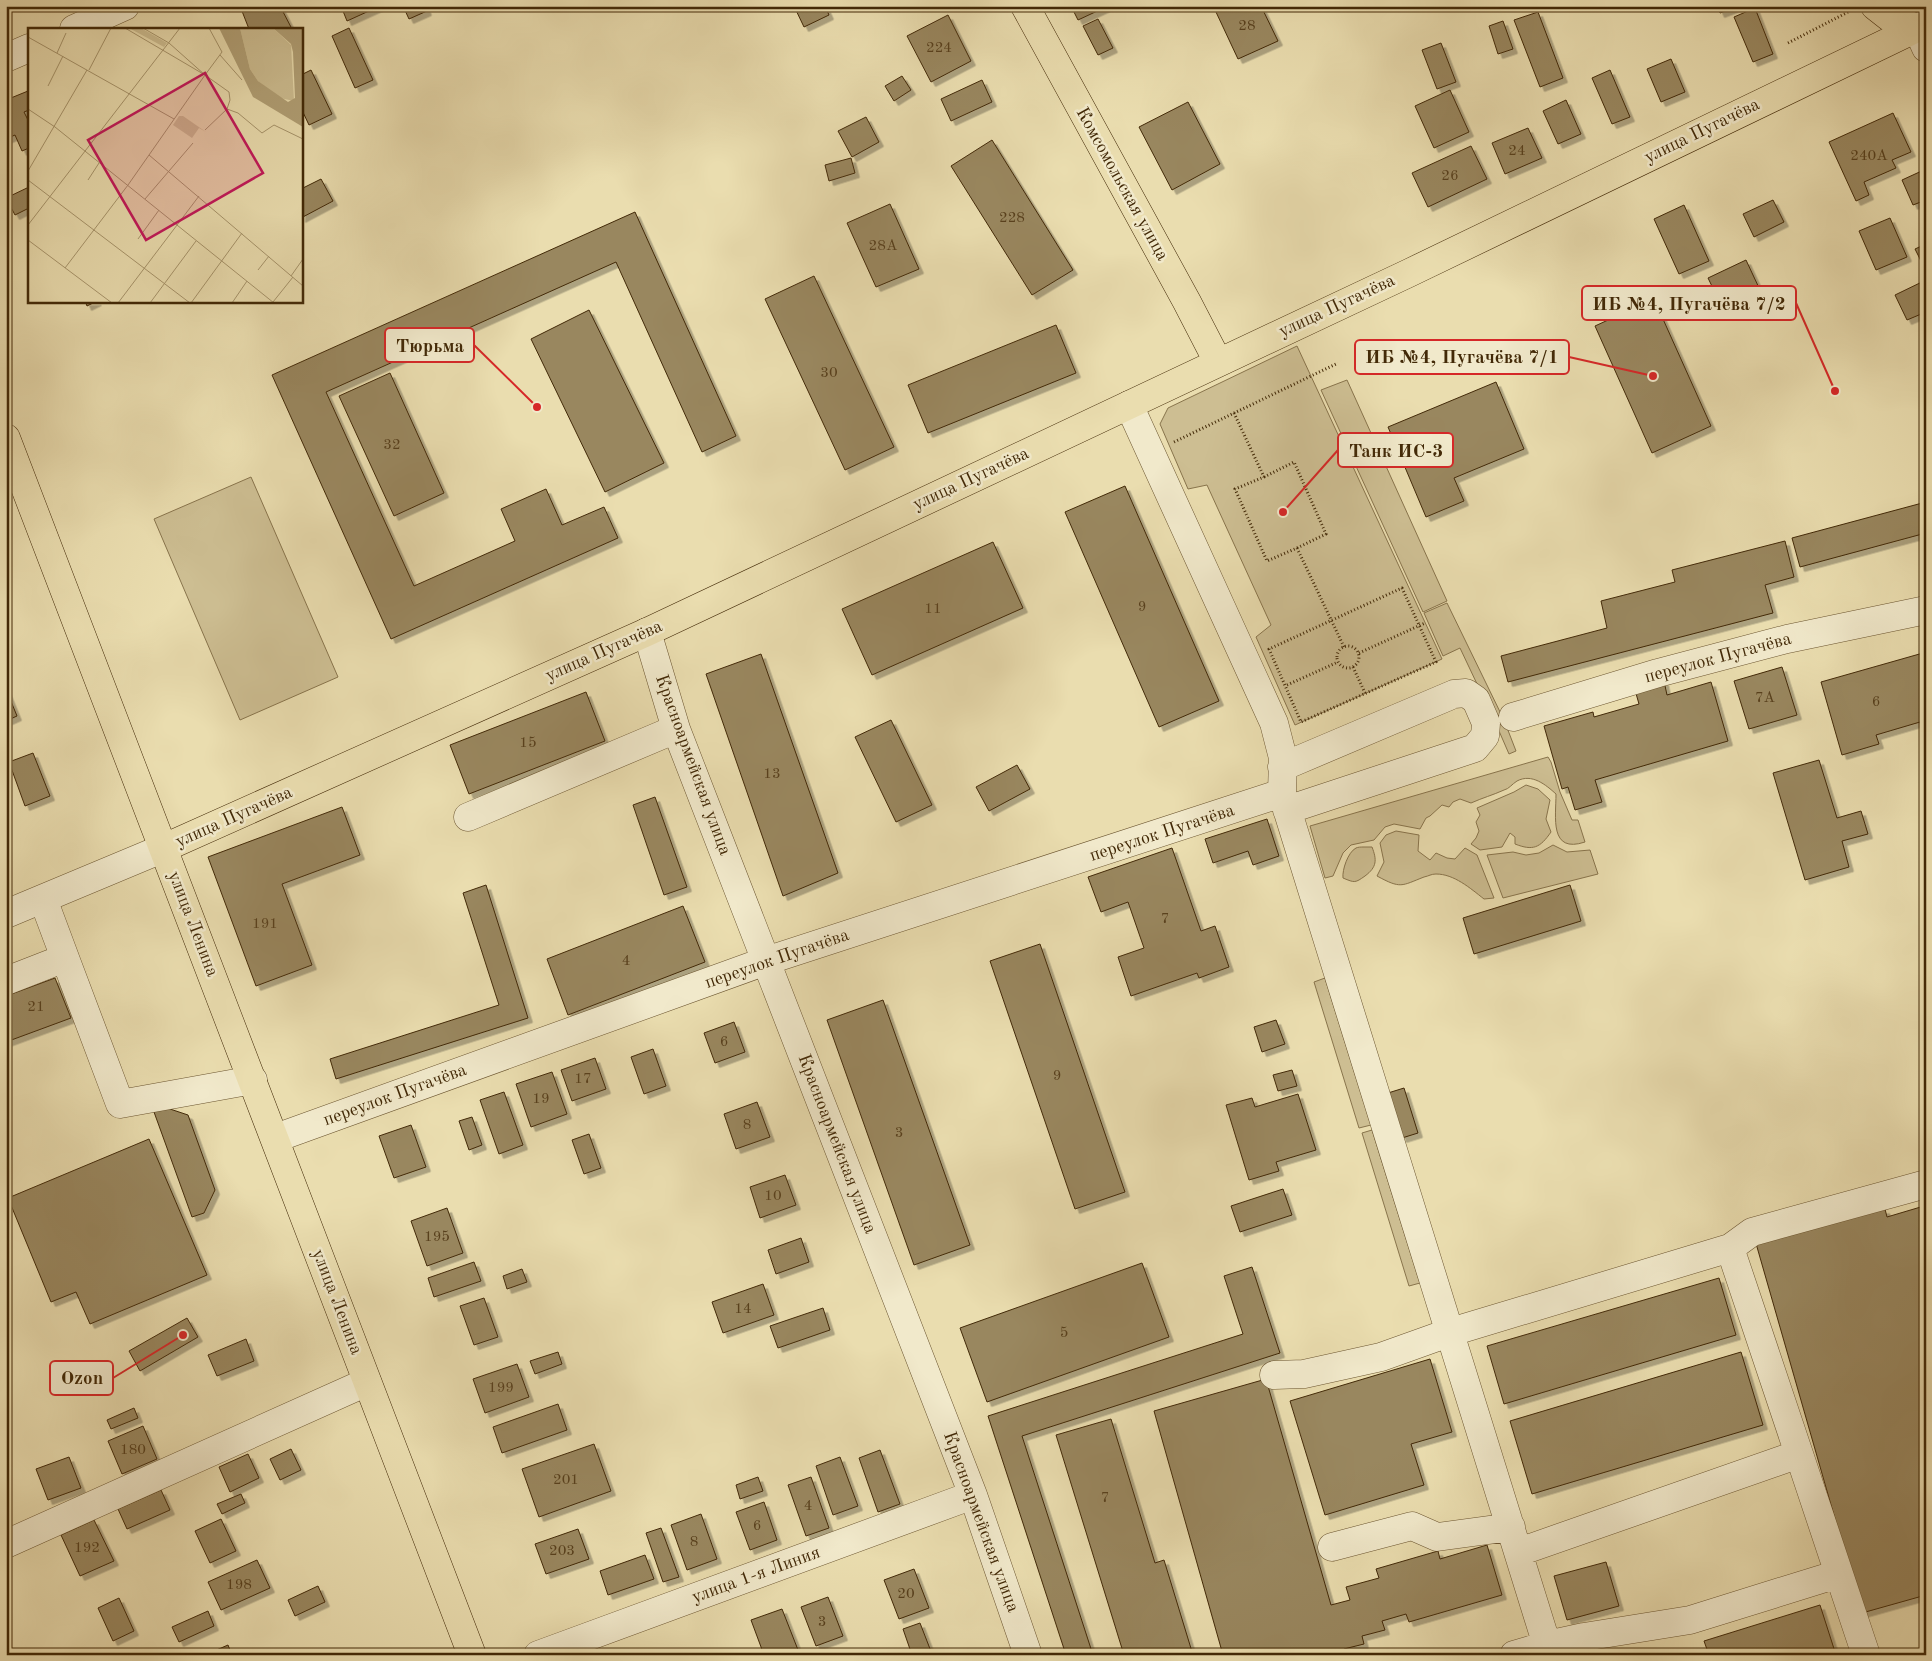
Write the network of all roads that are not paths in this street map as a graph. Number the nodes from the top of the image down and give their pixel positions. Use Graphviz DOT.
graph roads {
  1 [pos="125,6"];
  2 [pos="1025,6"];
  3 [pos="1875,6"];
  4 [pos="1923,27"];
  5 [pos="76,28"];
  6 [pos="28,48"];
  7 [pos="6,58"];
  8 [pos="1218,362"];
  9 [pos="1129,405"];
  10 [pos="6,438"];
  11 [pos="1926,610"];
  12 [pos="647,632"];
  13 [pos="1513,717"];
  14 [pos="676,729"];
  15 [pos="1284,790"];
  16 [pos="468,817"];
  17 [pos="164,848"];
  18 [pos="43,899"];
  19 [pos="6,914"];
  20 [pos="65,958"];
  21 [pos="766,962"];
  22 [pos="6,981"];
  23 [pos="253,1080"];
  24 [pos="276,1138"];
  25 [pos="1926,1184"];
  26 [pos="1730,1248"];
  27 [pos="1451,1332"];
  28 [pos="1274,1375"];
  29 [pos="367,1382"];
  30 [pos="1799,1454"];
  31 [pos="973,1495"];
  32 [pos="1515,1539"];
  33 [pos="6,1544"];
  34 [pos="1332,1547"];
  35 [pos="1838,1574"];
  36 [pos="1549,1650"];
  37 [pos="472,1655"];
  38 [pos="538,1655"];
  39 [pos="1028,1655"];
  40 [pos="1514,1655"];
  41 [pos="1866,1655"];
  1 -- 5 [label="street"];
  2 -- 8 [label="main road, Комсомольская улица"];
  3 -- 4 [label="main road"];
  4 -- 8 [label="main road, улица Пугачёва"];
  6 -- 7 [label="street"];
  8 -- 9 [label="main road, улица Пугачёва"];
  9 -- 12 [label="main road, улица Пугачёва"];
  9 -- 15 [label="street"];
  10 -- 17 [label="main road, улица Ленина"];
  11 -- 13 [label="street, переулок Пугачёва"];
  12 -- 14 [label="street, Красноармейская улица"];
  12 -- 17 [label="main road, улица Пугачёва"];
  14 -- 16 [label="street"];
  14 -- 21 [label="street, Красноармейская улица"];
  15 -- 15 [label="street"];
  15 -- 21 [label="street, переулок Пугачёва"];
  15 -- 27 [label="street"];
  17 -- 18 [label="street, улица Пугачёва"];
  17 -- 23 [label="main road, улица Ленина"];
  18 -- 19 [label="street, улица Пугачёва"];
  18 -- 20 [label="street"];
  20 -- 22 [label="street"];
  20 -- 23 [label="street"];
  21 -- 24 [label="street, переулок Пугачёва"];
  21 -- 31 [label="street, Красноармейская улица"];
  23 -- 24 [label="main road, улица Ленина"];
  24 -- 29 [label="main road, улица Ленина"];
  25 -- 26 [label="street"];
  26 -- 27 [label="street"];
  26 -- 30 [label="street"];
  27 -- 28 [label="street"];
  27 -- 32 [label="street"];
  29 -- 33 [label="street"];
  29 -- 37 [label="main road, улица Ленина"];
  30 -- 32 [label="street"];
  30 -- 35 [label="street"];
  31 -- 38 [label="street, улица 1-я Линия"];
  31 -- 39 [label="street, Красноармейская улица"];
  32 -- 34 [label="street"];
  32 -- 36 [label="street"];
  35 -- 36 [label="street"];
  35 -- 41 [label="street"];
  36 -- 40 [label="street"];
}
